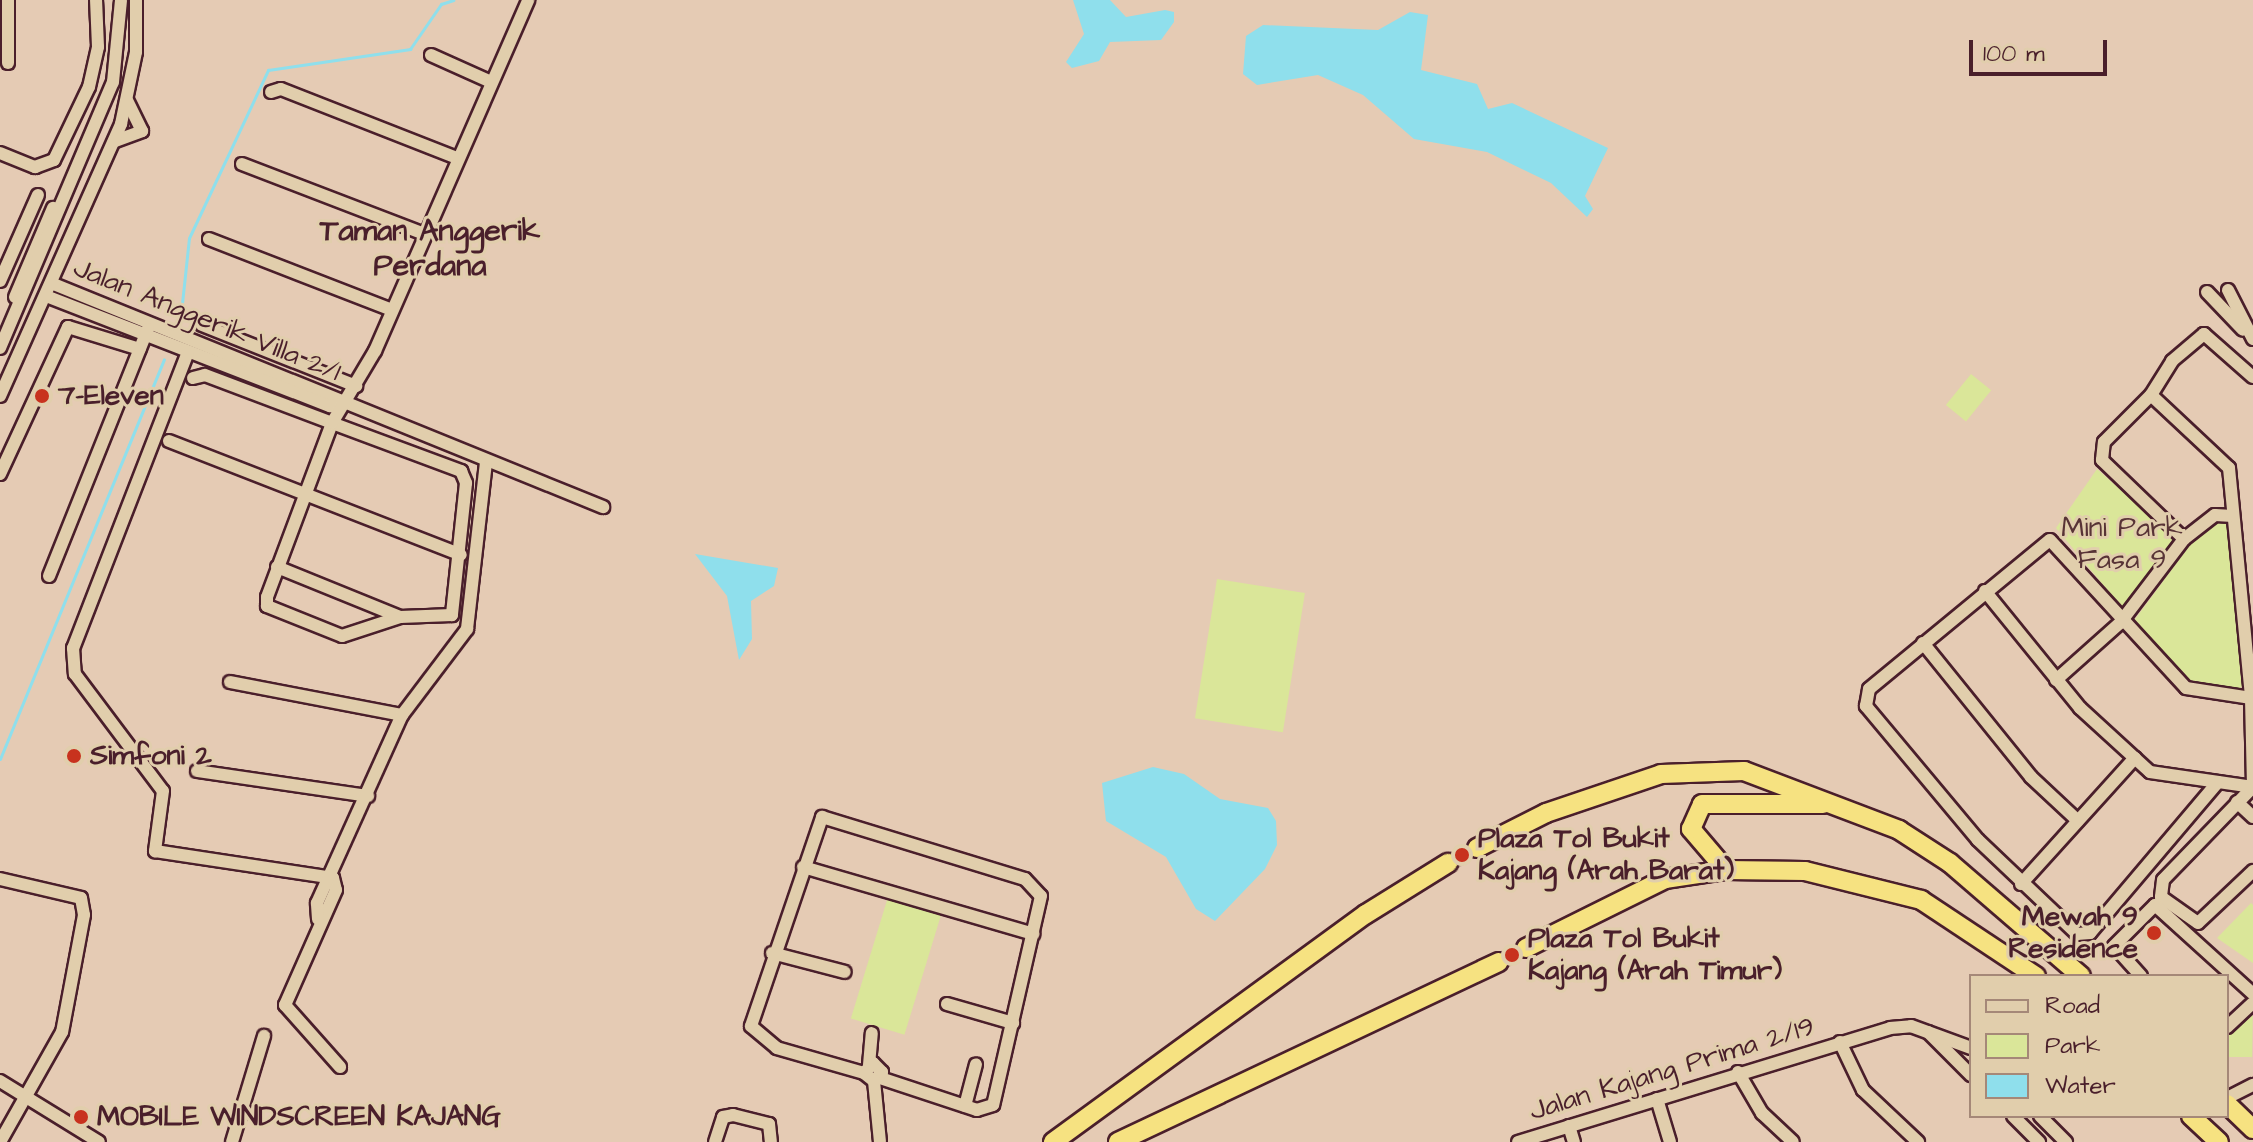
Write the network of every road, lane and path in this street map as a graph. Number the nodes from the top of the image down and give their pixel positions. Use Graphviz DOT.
graph roads {
  1 [pos="8,0"];
  2 [pos="96,0"];
  3 [pos="121,0"];
  4 [pos="136,0"];
  5 [pos="528,0"];
  6 [pos="431,55"];
  7 [pos="8,63"];
  8 [pos="491,82"];
  9 [pos="271,92"];
  10 [pos="127,100"];
  11 [pos="115,141"];
  12 [pos="0,153"];
  13 [pos="457,158"];
  14 [pos="242,164"];
  15 [pos="75,177"];
  16 [pos="38,195"];
  17 [pos="424,234"];
  18 [pos="209,239"];
  19 [pos="62,261"];
  20 [pos="34,272"];
  21 [pos="0,281"];
  22 [pos="46,288"];
  23 [pos="2228,290"];
  24 [pos="26,291"];
  25 [pos="2207,292"];
  26 [pos="70,298"];
  27 [pos="392,310"];
  28 [pos="16,313"];
  29 [pos="37,315"];
  30 [pos="151,322"];
  31 [pos="202,325"];
  32 [pos="2249,335"];
  33 [pos="145,336"];
  34 [pos="0,348"];
  35 [pos="140,349"];
  36 [pos="188,352"];
  37 [pos="2253,377"];
  38 [pos="193,378"];
  39 [pos="356,386"];
  40 [pos="2151,395"];
  41 [pos="0,396"];
  42 [pos="345,403"];
  43 [pos="332,423"];
  44 [pos="169,441"];
  45 [pos="486,461"];
  46 [pos="0,474"];
  47 [pos="304,493"];
  48 [pos="603,507"];
  49 [pos="2233,516"];
  50 [pos="2184,539"];
  51 [pos="461,555"];
  52 [pos="277,567"];
  53 [pos="49,576"];
  54 [pos="1985,591"];
  55 [pos="400,617"];
  56 [pos="2120,623"];
  57 [pos="1923,643"];
  58 [pos="2056,680"];
  59 [pos="230,682"];
  60 [pos="2251,698"];
  61 [pos="402,715"];
  62 [pos="2135,758"];
  63 [pos="197,771"];
  64 [pos="2218,782"];
  65 [pos="2253,787"];
  66 [pos="368,796"];
  67 [pos="2237,802"];
  68 [pos="1846,805"];
  69 [pos="2253,817"];
  70 [pos="2078,821"];
  71 [pos="1477,848"];
  72 [pos="1448,863"];
  73 [pos="803,867"];
  74 [pos="1726,870"];
  75 [pos="2253,871"];
  76 [pos="333,878"];
  77 [pos="0,879"];
  78 [pos="2021,884"];
  79 [pos="1033,934"];
  80 [pos="1526,948"];
  81 [pos="772,953"];
  82 [pos="1499,962"];
  83 [pos="845,972"];
  84 [pos="2033,974"];
  85 [pos="2079,974"];
  86 [pos="2139,974"];
  87 [pos="2253,994"];
  88 [pos="2253,1003"];
  89 [pos="947,1004"];
  90 [pos="1013,1023"];
  91 [pos="2229,1025"];
  92 [pos="1925,1030"];
  93 [pos="872,1033"];
  94 [pos="264,1036"];
  95 [pos="1840,1042"];
  96 [pos="1969,1047"];
  97 [pos="976,1064"];
  98 [pos="340,1067"];
  99 [pos="1738,1072"];
  100 [pos="1969,1073"];
  101 [pos="872,1074"];
  102 [pos="0,1081"];
  103 [pos="2253,1085"];
  104 [pos="26,1097"];
  105 [pos="2229,1097"];
  106 [pos="1657,1099"];
  107 [pos="965,1106"];
  108 [pos="2229,1106"];
  109 [pos="2015,1118"];
  110 [pos="2042,1118"];
  111 [pos="2193,1118"];
  112 [pos="1569,1126"];
  113 [pos="2253,1129"];
  114 [pos="0,1142"];
  115 [pos="99,1142"];
  116 [pos="232,1142"];
  117 [pos="715,1142"];
  118 [pos="771,1142"];
  119 [pos="880,1142"];
  120 [pos="1053,1142"];
  121 [pos="1118,1142"];
  122 [pos="1518,1142"];
  123 [pos="1574,1142"];
  124 [pos="1670,1142"];
  125 [pos="1793,1142"];
  126 [pos="1918,1142"];
  127 [pos="2039,1142"];
  128 [pos="2066,1142"];
  129 [pos="2219,1142"];
  1 -- 7 [label="street"];
  2 -- 12 [label="street"];
  3 -- 15 [label="street"];
  4 -- 10 [label="street"];
  5 -- 8 [label="street"];
  6 -- 8 [label="street"];
  8 -- 13 [label="street"];
  9 -- 13 [label="street"];
  10 -- 11 [label="street"];
  10 -- 11 [label="street"];
  11 -- 19 [label="street"];
  13 -- 17 [label="street"];
  14 -- 17 [label="street"];
  15 -- 20 [label="street"];
  15 -- 28 [label="street"];
  16 -- 21 [label="street"];
  17 -- 27 [label="street"];
  18 -- 27 [label="street"];
  19 -- 22 [label="street"];
  19 -- 26 [label="street"];
  20 -- 22 [label="street"];
  20 -- 24 [label="street"];
  22 -- 24 [label="street"];
  22 -- 26 [label="street, Jalan Anggerik Villa 2/1"];
  22 -- 29 [label="street"];
  23 -- 32 [label="street"];
  24 -- 28 [label="street"];
  25 -- 32 [label="street"];
  26 -- 29 [label="street"];
  26 -- 30 [label="street, Jalan Anggerik Villa 2/1"];
  26 -- 33 [label="street, Jalan Anggerik Villa 2/1"];
  27 -- 39 [label="street"];
  28 -- 34 [label="street"];
  29 -- 41 [label="street"];
  30 -- 33 [label="street"];
  30 -- 42 [label="street, Jalan Anggerik Villa 2/1"];
  31 -- 39 [label="street"];
  33 -- 35 [label="street"];
  33 -- 36 [label="street, Jalan Anggerik Villa 2/1"];
  35 -- 46 [label="street"];
  35 -- 53 [label="street"];
  36 -- 42 [label="street, Jalan Anggerik Villa 2/1"];
  36 -- 76 [label="street"];
  37 -- 40 [label="street"];
  38 -- 43 [label="street"];
  39 -- 42 [label="street"];
  40 -- 49 [label="street"];
  40 -- 50 [label="street"];
  42 -- 43 [label="street"];
  42 -- 45 [label="street, Jalan Anggerik Villa 2/1"];
  43 -- 47 [label="street"];
  43 -- 51 [label="street"];
  44 -- 47 [label="street"];
  45 -- 48 [label="street, Jalan Anggerik Villa 2/1"];
  45 -- 61 [label="street"];
  47 -- 51 [label="street"];
  47 -- 52 [label="street"];
  49 -- 50 [label="street"];
  49 -- 60 [label="street"];
  50 -- 56 [label="street"];
  51 -- 55 [label="street"];
  52 -- 55 [label="street"];
  52 -- 55 [label="street"];
  54 -- 56 [label="street"];
  54 -- 57 [label="street"];
  54 -- 58 [label="street"];
  56 -- 58 [label="street"];
  56 -- 60 [label="street"];
  57 -- 70 [label="street"];
  57 -- 78 [label="street"];
  58 -- 62 [label="street"];
  59 -- 61 [label="street"];
  60 -- 65 [label="street"];
  61 -- 66 [label="street"];
  62 -- 64 [label="street"];
  62 -- 70 [label="street"];
  63 -- 66 [label="street"];
  64 -- 65 [label="street"];
  64 -- 78 [label="street"];
  65 -- 67 [label="street"];
  66 -- 76 [label="street"];
  67 -- 69 [label="street"];
  67 -- 75 [label="street"];
  68 -- 71 [label="highway"];
  68 -- 74 [label="highway"];
  68 -- 85 [label="highway"];
  70 -- 78 [label="street"];
  72 -- 120 [label="highway"];
  73 -- 79 [label="street"];
  73 -- 79 [label="street"];
  73 -- 81 [label="street"];
  74 -- 80 [label="highway"];
  74 -- 84 [label="highway"];
  76 -- 98 [label="street"];
  77 -- 104 [label="street"];
  79 -- 90 [label="street"];
  81 -- 83 [label="street"];
  81 -- 101 [label="street"];
  82 -- 121 [label="highway"];
  86 -- 87 [label="street"];
  88 -- 91 [label="street"];
  89 -- 90 [label="street"];
  90 -- 107 [label="street"];
  92 -- 95 [label="street, Jalan Kajang Prima 2/19"];
  92 -- 96 [label="street"];
  92 -- 100 [label="street"];
  93 -- 101 [label="street"];
  94 -- 116 [label="street"];
  95 -- 99 [label="street, Jalan Kajang Prima 2/19"];
  95 -- 126 [label="street, Jalan Kajang Prima 2/19"];
  97 -- 107 [label="street"];
  99 -- 106 [label="street, Jalan Kajang Prima 2/19"];
  99 -- 125 [label="street"];
  101 -- 107 [label="street"];
  101 -- 119 [label="street"];
  102 -- 104 [label="street"];
  103 -- 105 [label="street"];
  104 -- 114 [label="street"];
  104 -- 115 [label="street"];
  106 -- 112 [label="street, Jalan Kajang Prima 2/19"];
  106 -- 124 [label="street"];
  108 -- 113 [label="highway"];
  109 -- 127 [label="street"];
  110 -- 128 [label="street"];
  111 -- 129 [label="highway"];
  112 -- 122 [label="street, Jalan Kajang Prima 2/19"];
  112 -- 123 [label="street"];
  117 -- 118 [label="street"];
}
